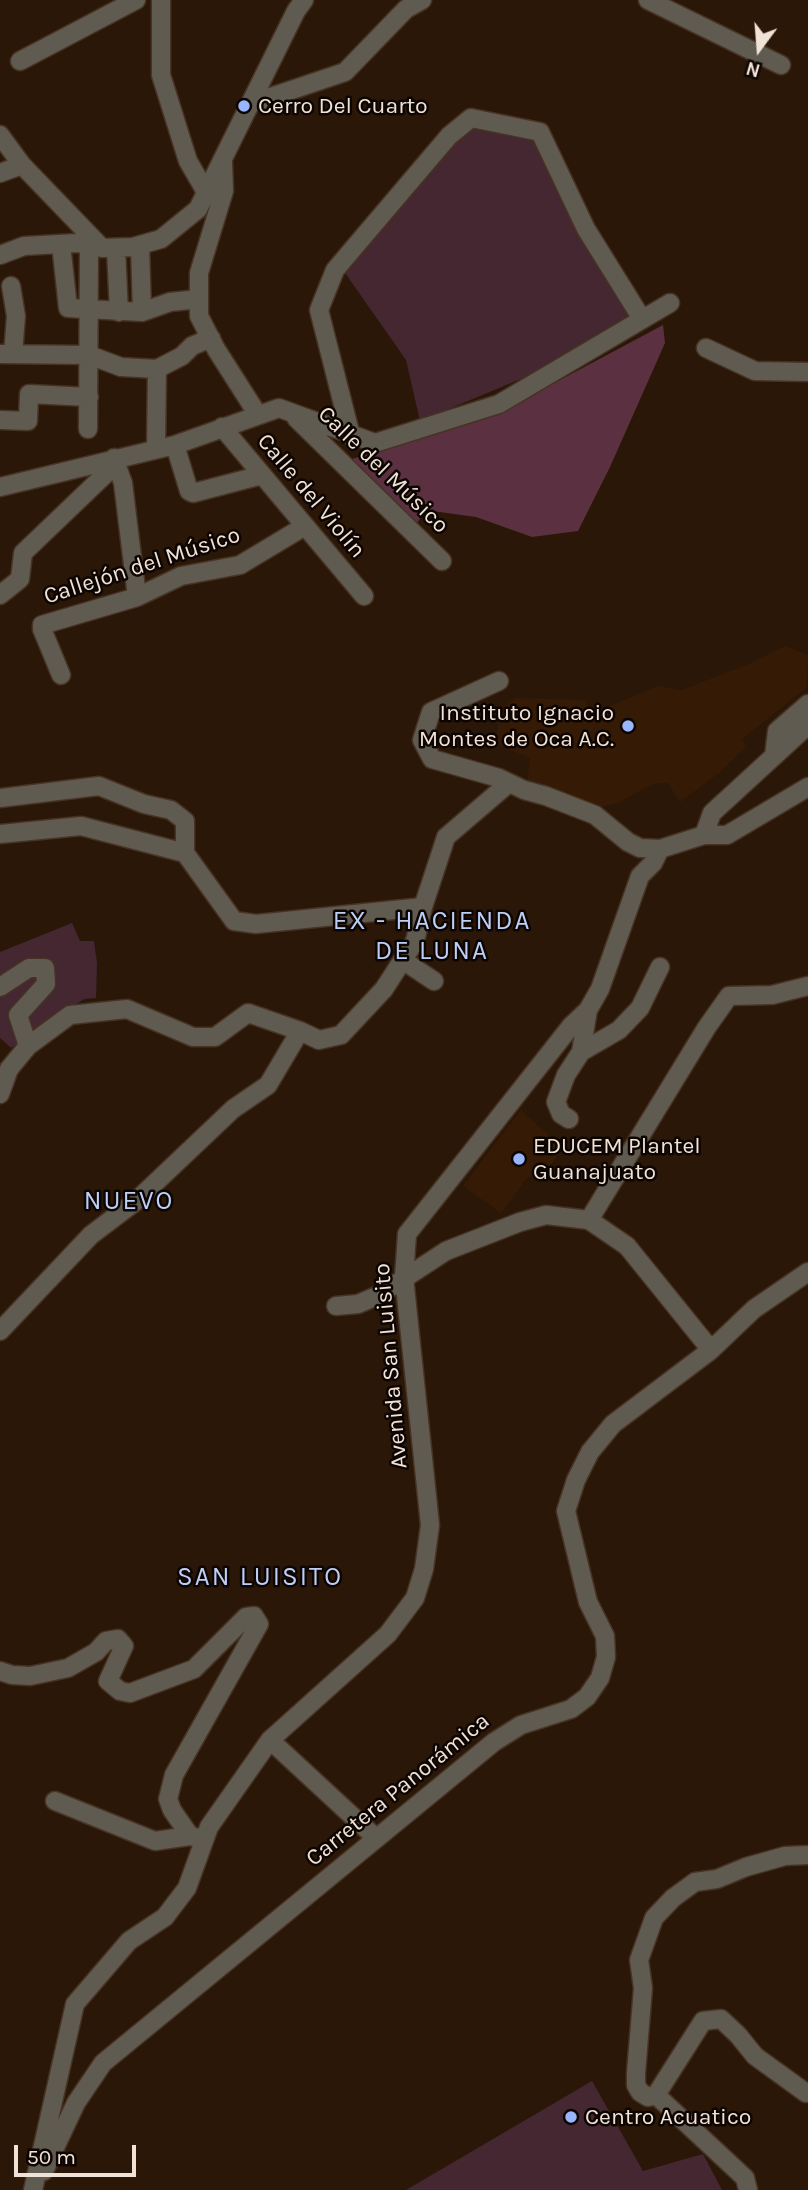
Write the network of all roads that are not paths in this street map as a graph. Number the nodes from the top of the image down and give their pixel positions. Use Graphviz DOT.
graph roads {
  1 [pos="136,0"];
  2 [pos="161,0"];
  3 [pos="304,0"];
  4 [pos="422,0"];
  5 [pos="648,0"];
  6 [pos="20,61"];
  7 [pos="781,65"];
  8 [pos="250,104"];
  9 [pos="0,135"];
  10 [pos="223,158"];
  11 [pos="22,165"];
  12 [pos="0,173"];
  13 [pos="206,192"];
  14 [pos="61,244"];
  15 [pos="140,244"];
  16 [pos="102,248"];
  17 [pos="0,255"];
  18 [pos="11,286"];
  19 [pos="199,299"];
  20 [pos="670,303"];
  21 [pos="89,310"];
  22 [pos="118,312"];
  23 [pos="142,312"];
  24 [pos="642,319"];
  25 [pos="211,338"];
  26 [pos="706,348"];
  27 [pos="7,355"];
  28 [pos="89,355"];
  29 [pos="156,369"];
  30 [pos="808,372"];
  31 [pos="89,397"];
  32 [pos="291,413"];
  33 [pos="258,415"];
  34 [pos="0,420"];
  35 [pos="222,427"];
  36 [pos="88,429"];
  37 [pos="351,436"];
  38 [pos="175,445"];
  39 [pos="156,449"];
  40 [pos="115,461"];
  41 [pos="262,475"];
  42 [pos="0,487"];
  43 [pos="305,526"];
  44 [pos="442,561"];
  45 [pos="0,595"];
  46 [pos="364,596"];
  47 [pos="137,597"];
  48 [pos="61,675"];
  49 [pos="499,681"];
  50 [pos="808,704"];
  51 [pos="808,725"];
  52 [pos="774,756"];
  53 [pos="509,783"];
  54 [pos="808,787"];
  55 [pos="0,798"];
  56 [pos="0,834"];
  57 [pos="704,835"];
  58 [pos="660,849"];
  59 [pos="185,853"];
  60 [pos="423,907"];
  61 [pos="404,961"];
  62 [pos="660,967"];
  63 [pos="434,981"];
  64 [pos="808,986"];
  65 [pos="0,987"];
  66 [pos="588,1010"];
  67 [pos="300,1031"];
  68 [pos="28,1046"];
  69 [pos="581,1052"];
  70 [pos="0,1094"];
  71 [pos="569,1119"];
  72 [pos="589,1220"];
  73 [pos="808,1272"];
  74 [pos="404,1277"];
  75 [pos="336,1306"];
  76 [pos="0,1331"];
  77 [pos="711,1350"];
  78 [pos="0,1671"];
  79 [pos="270,1740"];
  80 [pos="55,1801"];
  81 [pos="198,1838"];
  82 [pos="376,1838"];
  83 [pos="808,1855"];
  84 [pos="806,2093"];
  85 [pos="656,2095"];
  86 [pos="34,2190"];
  87 [pos="748,2190"];
  1 -- 6 [label="street"];
  2 -- 13 [label="street"];
  3 -- 8 [label="street"];
  4 -- 8 [label="street"];
  5 -- 7 [label="street"];
  8 -- 10 [label="street"];
  9 -- 11 [label="street"];
  10 -- 13 [label="street"];
  10 -- 19 [label="street"];
  11 -- 12 [label="street"];
  11 -- 16 [label="street"];
  13 -- 15 [label="street"];
  14 -- 16 [label="street"];
  14 -- 17 [label="street"];
  14 -- 21 [label="street"];
  15 -- 16 [label="street"];
  15 -- 23 [label="street"];
  16 -- 21 [label="street"];
  16 -- 22 [label="street"];
  18 -- 27 [label="street"];
  19 -- 23 [label="street"];
  19 -- 25 [label="street"];
  20 -- 24 [label="street"];
  21 -- 22 [label="street"];
  21 -- 28 [label="street"];
  22 -- 23 [label="street"];
  24 -- 37 [label="street"];
  24 -- 37 [label="street"];
  25 -- 29 [label="street"];
  25 -- 33 [label="street"];
  26 -- 30 [label="street"];
  27 -- 28 [label="street"];
  28 -- 29 [label="street"];
  28 -- 31 [label="street"];
  29 -- 39 [label="street"];
  31 -- 34 [label="street"];
  31 -- 36 [label="street"];
  32 -- 33 [label="street"];
  32 -- 37 [label="street"];
  32 -- 44 [label="street, Calle del Músico"];
  33 -- 35 [label="street"];
  35 -- 38 [label="street"];
  35 -- 41 [label="street, Calle del Violín"];
  38 -- 39 [label="street"];
  38 -- 41 [label="street"];
  39 -- 40 [label="street"];
  40 -- 42 [label="street"];
  40 -- 45 [label="street"];
  40 -- 47 [label="street"];
  41 -- 43 [label="street, Calle del Violín"];
  43 -- 46 [label="street, Calle del Violín"];
  43 -- 47 [label="street, Callejón del Músico"];
  47 -- 48 [label="street, Callejón del Músico"];
  49 -- 53 [label="street"];
  50 -- 52 [label="street"];
  51 -- 52 [label="street"];
  52 -- 57 [label="street"];
  53 -- 58 [label="street"];
  53 -- 60 [label="street"];
  54 -- 57 [label="street"];
  55 -- 59 [label="street"];
  56 -- 59 [label="street"];
  57 -- 58 [label="street"];
  58 -- 66 [label="street, Avenida San Luisito"];
  59 -- 60 [label="street"];
  60 -- 61 [label="street"];
  61 -- 63 [label="street"];
  61 -- 67 [label="street"];
  62 -- 69 [label="street"];
  64 -- 72 [label="street"];
  65 -- 68 [label="street"];
  66 -- 69 [label="street"];
  66 -- 74 [label="street, Avenida San Luisito"];
  67 -- 68 [label="street"];
  67 -- 76 [label="street"];
  68 -- 70 [label="street"];
  69 -- 71 [label="street"];
  72 -- 74 [label="street"];
  72 -- 77 [label="street"];
  73 -- 77 [label="street, Carretera Panorámica"];
  74 -- 75 [label="street"];
  74 -- 79 [label="street, Avenida San Luisito"];
  77 -- 82 [label="street, Carretera Panorámica"];
  78 -- 81 [label="street"];
  79 -- 81 [label="street, Avenida San Luisito"];
  79 -- 82 [label="street"];
  80 -- 81 [label="street"];
  81 -- 86 [label="street, Avenida San Luisito"];
  82 -- 86 [label="street, Carretera Panorámica"];
  83 -- 85 [label="street"];
  84 -- 85 [label="street"];
  85 -- 87 [label="street"];
}
